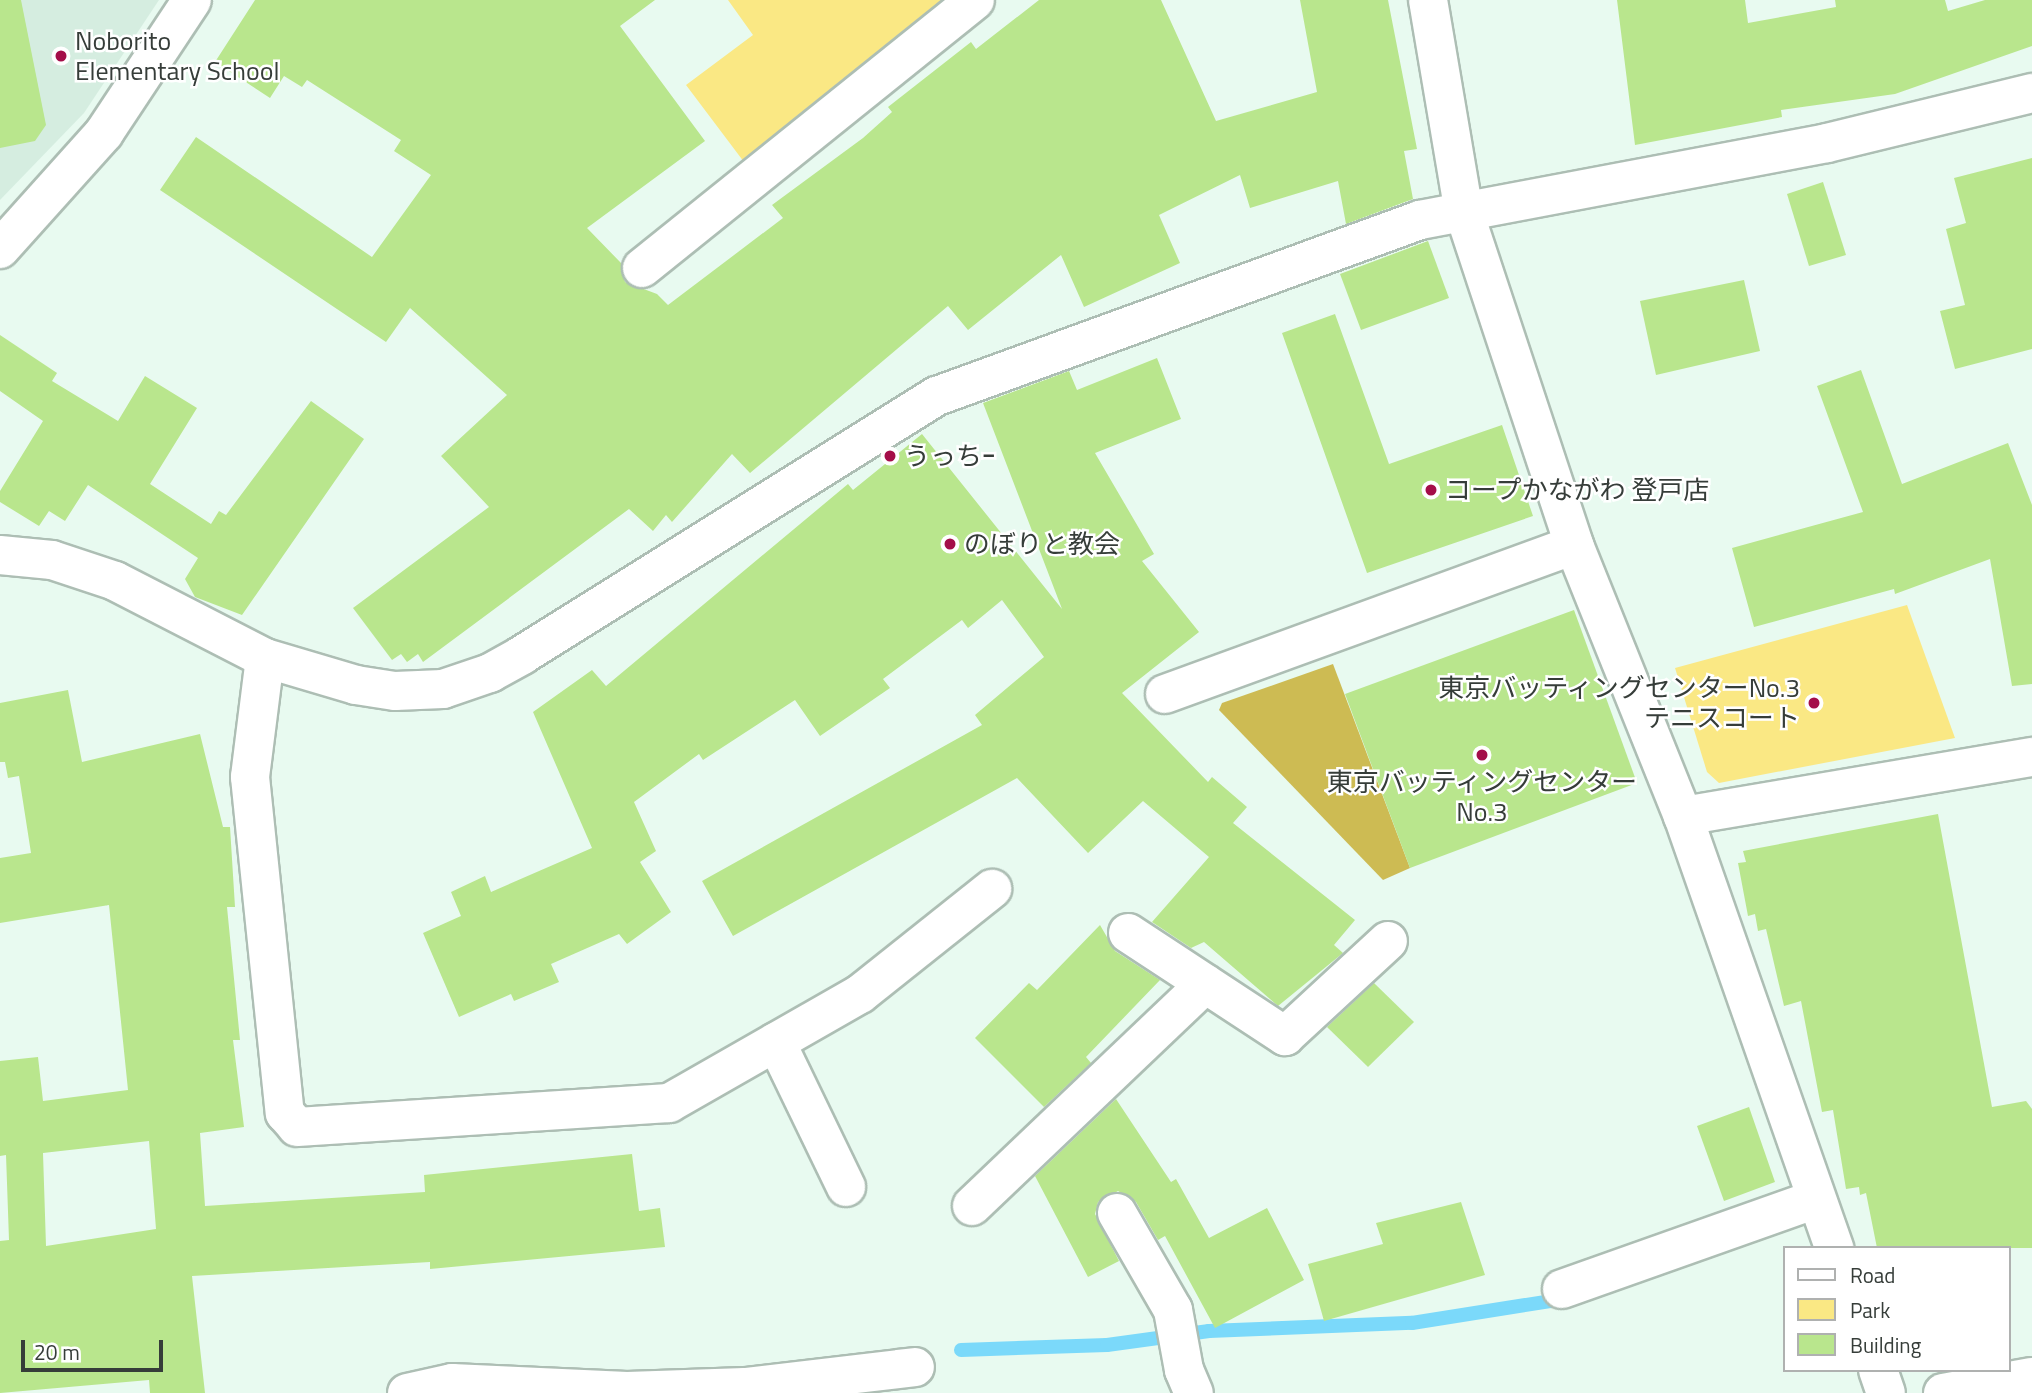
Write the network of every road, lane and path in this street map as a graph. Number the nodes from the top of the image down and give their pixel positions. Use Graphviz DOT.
graph roads {
  1 [pos="192,0"];
  2 [pos="975,0"];
  3 [pos="1428,0"];
  4 [pos="2032,93"];
  5 [pos="1464,212"];
  6 [pos="0,249"];
  7 [pos="642,268"];
  8 [pos="1574,545"];
  9 [pos="0,555"];
  10 [pos="265,658"];
  11 [pos="1165,694"];
  12 [pos="2032,757"];
  13 [pos="1683,816"];
  14 [pos="992,889"];
  15 [pos="1128,933"];
  16 [pos="1388,941"];
  17 [pos="1205,984"];
  18 [pos="776,1042"];
  19 [pos="846,1187"];
  20 [pos="1816,1199"];
  21 [pos="972,1206"];
  22 [pos="1118,1213"];
  23 [pos="1833,1246"];
  24 [pos="1562,1289"];
  25 [pos="915,1367"];
  26 [pos="1879,1372"];
  27 [pos="1188,1376"];
  28 [pos="2032,1377"];
  29 [pos="407,1393"];
  30 [pos="1886,1393"];
  31 [pos="1943,1393"];
  1 -- 6 [label="street"];
  2 -- 7 [label="street"];
  3 -- 5 [label="street"];
  4 -- 5 [label="street"];
  5 -- 8 [label="street"];
  5 -- 10 [label="street"];
  8 -- 11 [label="street"];
  8 -- 13 [label="street"];
  9 -- 10 [label="street"];
  10 -- 18 [label="street"];
  12 -- 13 [label="street"];
  13 -- 20 [label="street"];
  14 -- 18 [label="street"];
  15 -- 17 [label="street"];
  16 -- 17 [label="street"];
  17 -- 21 [label="street"];
  18 -- 19 [label="street"];
  20 -- 23 [label="street"];
  20 -- 24 [label="street"];
  22 -- 27 [label="street"];
  25 -- 29 [label="street"];
  26 -- 30 [label="street"];
  28 -- 31 [label="street"];
}
